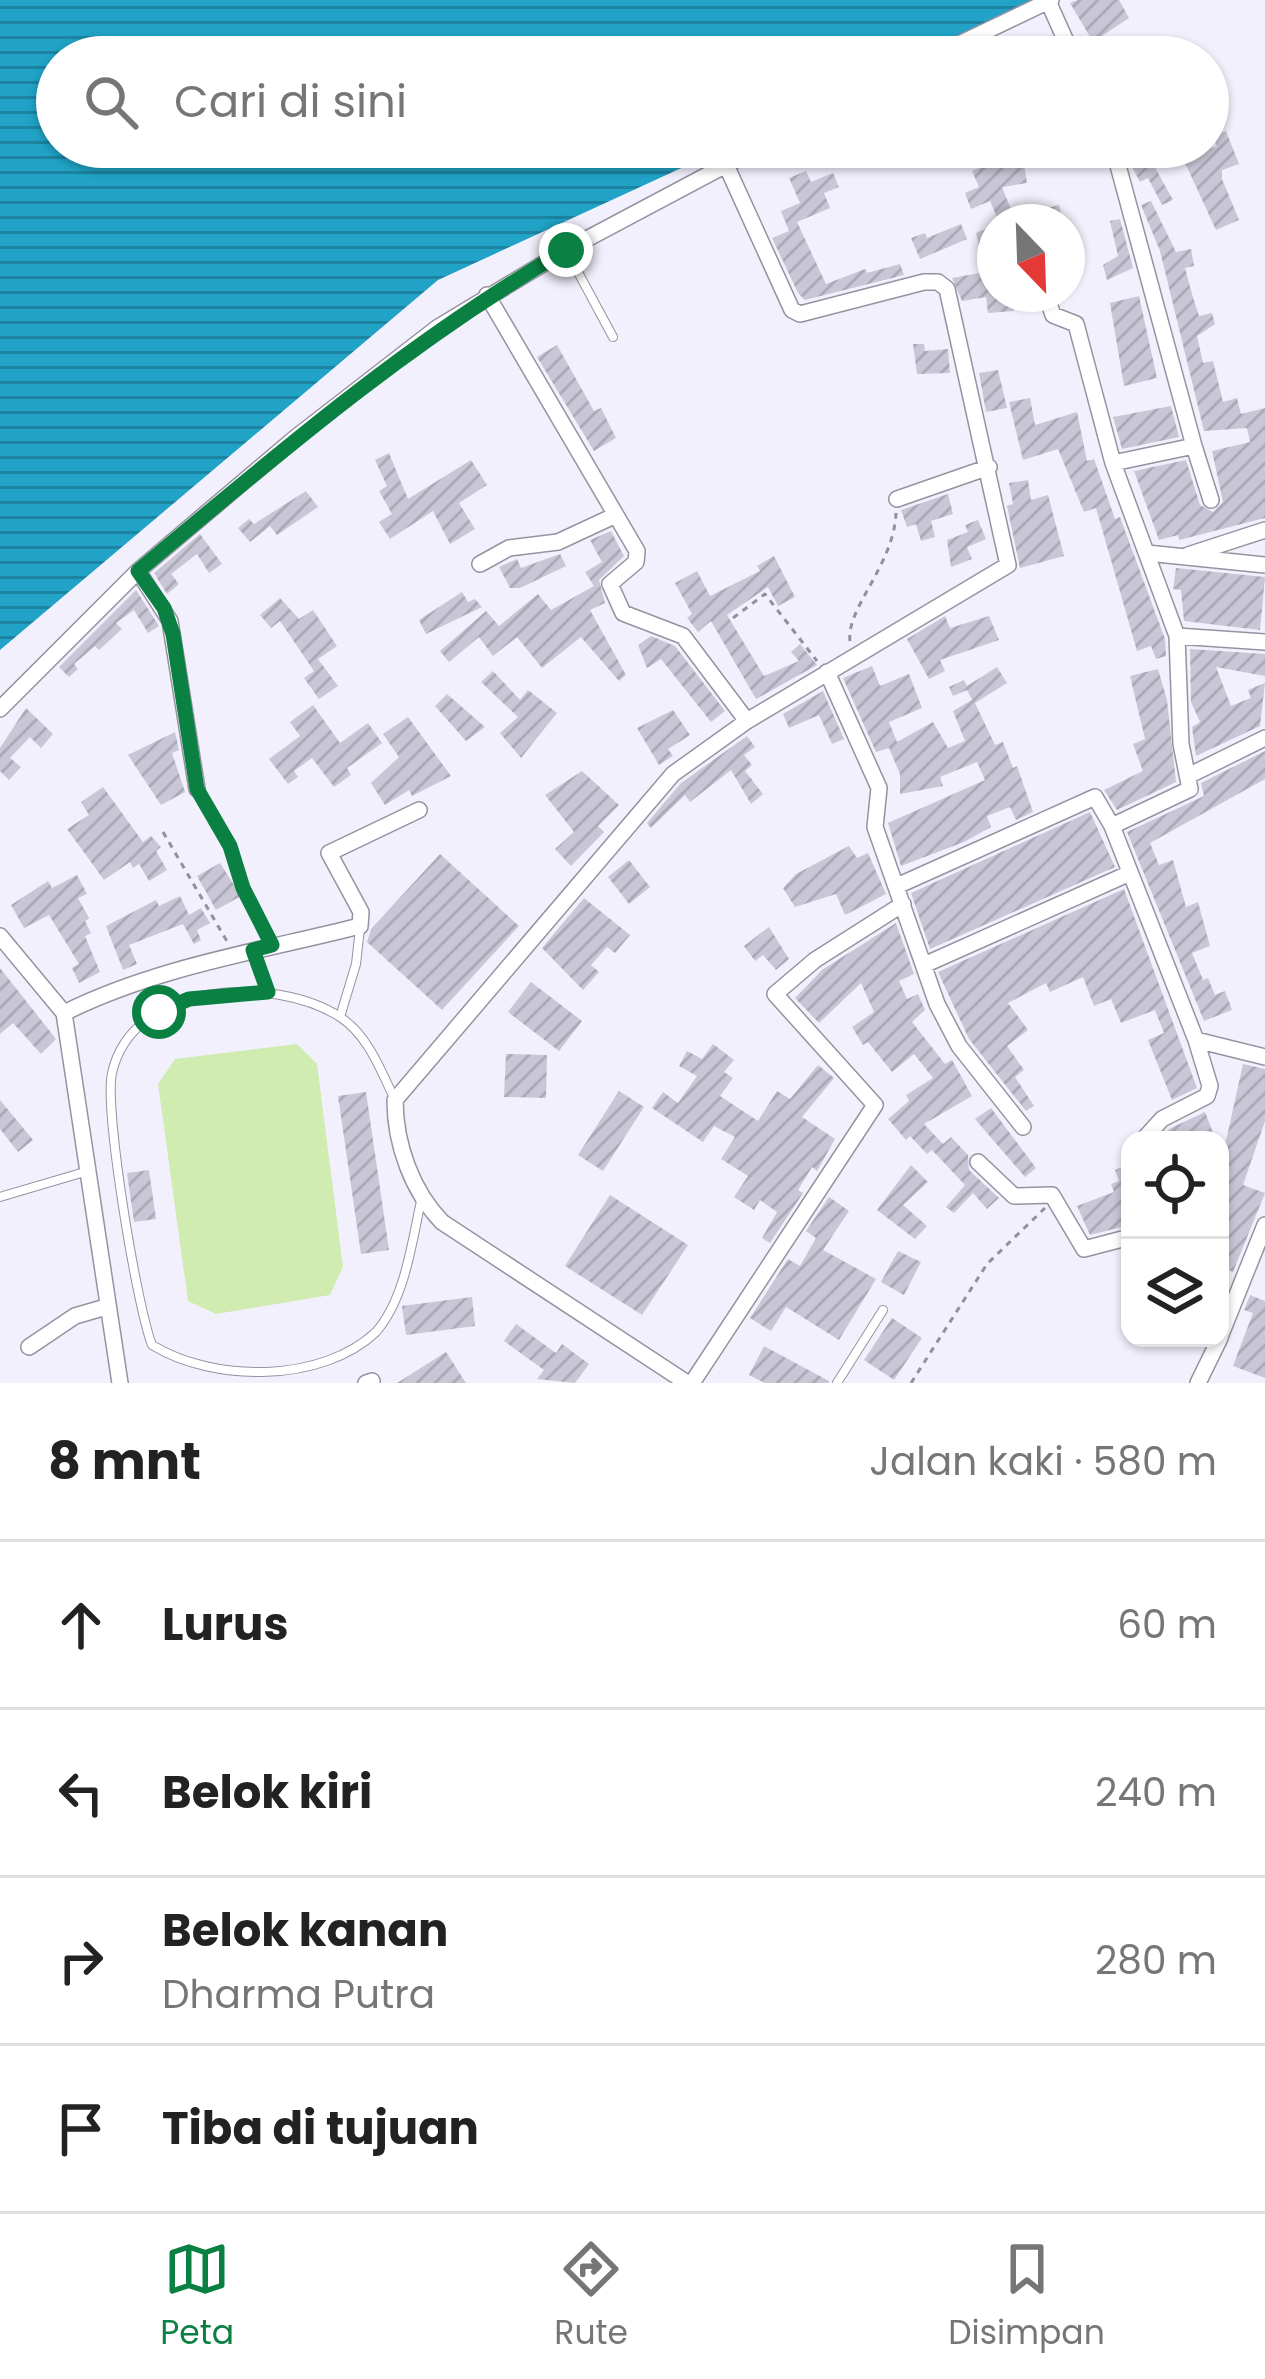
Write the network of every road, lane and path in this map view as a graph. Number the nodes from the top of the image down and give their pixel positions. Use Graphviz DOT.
graph roads {
  1 [pos="1049,1"];
  2 [pos="976,36"];
  3 [pos="1064,36"];
  4 [pos="725,168"];
  5 [pos="727,168"];
  6 [pos="1119,168"];
  7 [pos="566,250"];
  8 [pos="487,295"];
  9 [pos="1052,312"];
  10 [pos="614,337"];
  11 [pos="1194,446"];
  12 [pos="1113,463"];
  13 [pos="989,467"];
  14 [pos="897,499"];
  15 [pos="1211,500"];
  16 [pos="616,515"];
  17 [pos="1265,530"];
  18 [pos="1147,554"];
  19 [pos="1183,557"];
  20 [pos="480,564"];
  21 [pos="1265,566"];
  22 [pos="138,571"];
  23 [pos="733,618"];
  24 [pos="1177,636"];
  25 [pos="1265,642"];
  26 [pos="851,656"];
  27 [pos="827,672"];
  28 [pos="0,709"];
  29 [pos="747,721"];
  30 [pos="1265,738"];
  31 [pos="1188,776"];
  32 [pos="197,789"];
  33 [pos="419,810"];
  34 [pos="1112,826"];
  35 [pos="164,832"];
  36 [pos="1130,873"];
  37 [pos="897,886"];
  38 [pos="903,904"];
  39 [pos="360,926"];
  40 [pos="0,936"];
  41 [pos="272,945"];
  42 [pos="253,950"];
  43 [pos="236,955"];
  44 [pos="924,965"];
  45 [pos="268,992"];
  46 [pos="64,1013"];
  47 [pos="340,1017"];
  48 [pos="1196,1040"];
  49 [pos="1265,1057"];
  50 [pos="395,1100"];
  51 [pos="1023,1127"];
  52 [pos="1151,1131"];
  53 [pos="978,1162"];
  54 [pos="88,1171"];
  55 [pos="0,1198"];
  56 [pos="1055,1199"];
  57 [pos="421,1201"];
  58 [pos="1265,1225"];
  59 [pos="1122,1239"];
  60 [pos="1260,1257"];
  61 [pos="106,1306"];
  62 [pos="883,1310"];
  63 [pos="1229,1320"];
  64 [pos="29,1347"];
  65 [pos="1216,1347"];
  66 [pos="120,1383"];
  67 [pos="689,1383"];
  68 [pos="837,1383"];
  69 [pos="911,1383"];
  70 [pos="1198,1383"];
  1 -- 2 [label="street"];
  1 -- 3 [label="street"];
  4 -- 7 [label="street"];
  5 -- 13 [label="street"];
  6 -- 11 [label="street"];
  7 -- 8 [label="street"];
  7 -- 10 [label="lane"];
  8 -- 16 [label="street"];
  8 -- 22 [label="street"];
  9 -- 12 [label="street"];
  11 -- 12 [label="street"];
  11 -- 15 [label="street"];
  12 -- 18 [label="street"];
  13 -- 14 [label="street"];
  13 -- 26 [label="street"];
  14 -- 26 [label="path"];
  16 -- 20 [label="street"];
  16 -- 29 [label="street"];
  17 -- 19 [label="street"];
  18 -- 19 [label="street"];
  18 -- 24 [label="street"];
  19 -- 21 [label="street"];
  22 -- 28 [label="street"];
  22 -- 32 [label="street"];
  23 -- 27 [label="path"];
  24 -- 25 [label="street"];
  24 -- 31 [label="street"];
  26 -- 27 [label="street"];
  27 -- 29 [label="street"];
  27 -- 37 [label="street"];
  29 -- 50 [label="street"];
  30 -- 31 [label="street"];
  31 -- 34 [label="street"];
  32 -- 41 [label="path"];
  33 -- 39 [label="street"];
  34 -- 36 [label="street"];
  34 -- 37 [label="street"];
  35 -- 43 [label="path"];
  36 -- 44 [label="street"];
  36 -- 48 [label="street"];
  37 -- 38 [label="street"];
  38 -- 44 [label="street"];
  38 -- 67 [label="street"];
  39 -- 41 [label="street"];
  39 -- 47 [label="lane"];
  40 -- 46 [label="street"];
  41 -- 42 [label="street"];
  42 -- 43 [label="street"];
  42 -- 45 [label="lane"];
  43 -- 46 [label="street"];
  44 -- 51 [label="street"];
  45 -- 47 [label="lane"];
  45 -- 57 [label="lane"];
  46 -- 54 [label="street"];
  47 -- 50 [label="lane"];
  48 -- 49 [label="street"];
  48 -- 52 [label="street"];
  50 -- 57 [label="street"];
  53 -- 56 [label="street"];
  54 -- 55 [label="lane"];
  54 -- 61 [label="street"];
  56 -- 59 [label="street"];
  56 -- 69 [label="path"];
  57 -- 67 [label="street"];
  58 -- 60 [label="street"];
  60 -- 63 [label="street"];
  61 -- 64 [label="street"];
  61 -- 66 [label="street"];
  62 -- 68 [label="lane"];
  65 -- 70 [label="street"];
}
